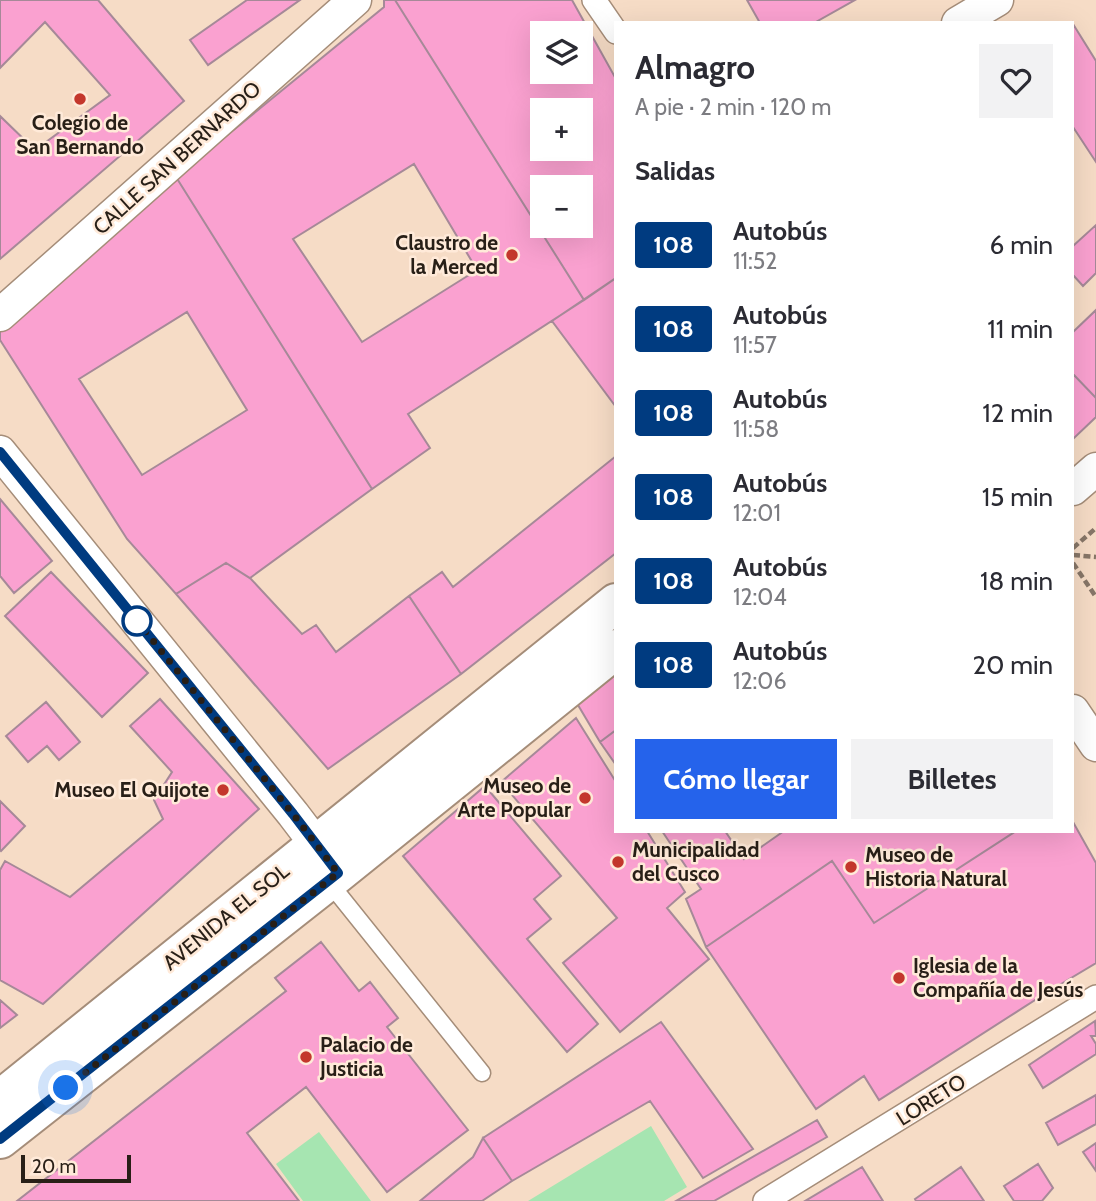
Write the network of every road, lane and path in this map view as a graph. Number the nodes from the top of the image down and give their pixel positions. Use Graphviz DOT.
graph roads {
  1 [pos="355,0"];
  2 [pos="594,0"];
  3 [pos="997,0"];
  4 [pos="961,21"];
  5 [pos="614,30"];
  6 [pos="0,316"];
  7 [pos="0,452"];
  8 [pos="1096,469"];
  9 [pos="1074,488"];
  10 [pos="1096,528"];
  11 [pos="1074,547"];
  12 [pos="1074,555"];
  13 [pos="1096,557"];
  14 [pos="1074,565"];
  15 [pos="1096,597"];
  16 [pos="614,605"];
  17 [pos="614,651"];
  18 [pos="1074,712"];
  19 [pos="1096,745"];
  20 [pos="327,866"];
  21 [pos="1096,997"];
  22 [pos="482,1073"];
  23 [pos="0,1100"];
  24 [pos="0,1139"];
  25 [pos="765,1201"];
  1 -- 6 [label="street, CALLE SAN BERNARDO"];
  2 -- 5 [label="street"];
  3 -- 4 [label="street"];
  7 -- 20 [label="street"];
  8 -- 9 [label="street"];
  10 -- 11 [label="path"];
  12 -- 13 [label="path"];
  14 -- 15 [label="path"];
  16 -- 20 [label="street, AVENIDA EL SOL"];
  17 -- 20 [label="street, AVENIDA EL SOL"];
  18 -- 19 [label="street"];
  20 -- 22 [label="lane"];
  20 -- 23 [label="street, AVENIDA EL SOL"];
  20 -- 24 [label="street, AVENIDA EL SOL"];
  21 -- 25 [label="street, LORETO"];
}
